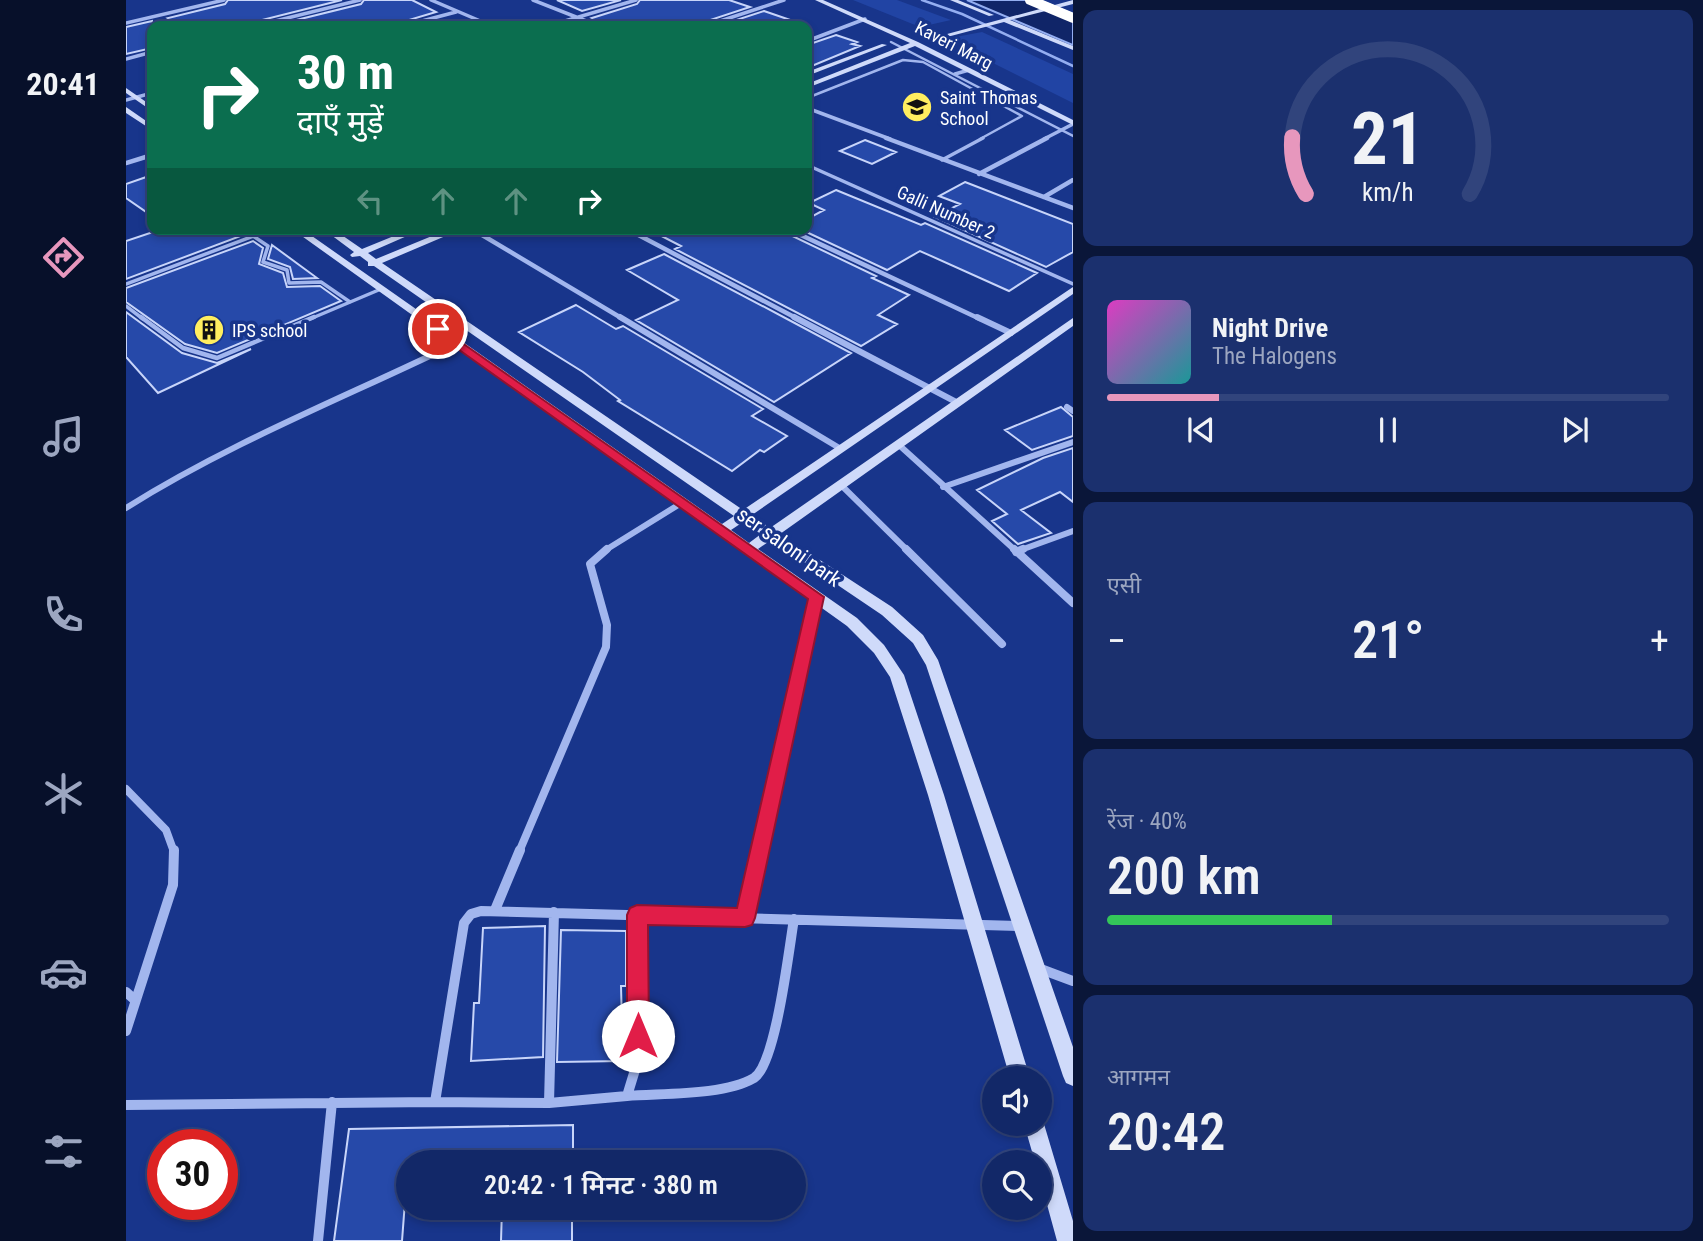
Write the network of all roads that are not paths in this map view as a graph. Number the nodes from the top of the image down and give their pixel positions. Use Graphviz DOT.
graph roads {
  1 [pos="224,0"];
  2 [pos="360,0"];
  3 [pos="431,0"];
  4 [pos="533,0"];
  5 [pos="636,0"];
  6 [pos="784,0"];
  7 [pos="818,0"];
  8 [pos="839,0"];
  9 [pos="953,0"];
  10 [pos="1030,0"];
  11 [pos="1051,0"];
  12 [pos="1073,2"];
  13 [pos="1073,9"];
  14 [pos="458,12"];
  15 [pos="876,15"];
  16 [pos="994,17"];
  17 [pos="577,18"];
  18 [pos="1073,18"];
  19 [pos="865,19"];
  20 [pos="1006,19"];
  21 [pos="886,20"];
  22 [pos="275,21"];
  23 [pos="423,21"];
  24 [pos="480,21"];
  25 [pos="566,21"];
  26 [pos="585,21"];
  27 [pos="720,21"];
  28 [pos="126,23"];
  29 [pos="905,38"];
  30 [pos="812,39"];
  31 [pos="916,39"];
  32 [pos="928,40"];
  33 [pos="891,41"];
  34 [pos="904,47"];
  35 [pos="1073,48"];
  36 [pos="147,53"];
  37 [pos="922,56"];
  38 [pos="126,59"];
  39 [pos="911,60"];
  40 [pos="969,70"];
  41 [pos="812,72"];
  42 [pos="954,75"];
  43 [pos="812,84"];
  44 [pos="126,90"];
  45 [pos="147,94"];
  46 [pos="812,96"];
  47 [pos="136,97"];
  48 [pos="126,100"];
  49 [pos="147,105"];
  50 [pos="126,109"];
  51 [pos="812,110"];
  52 [pos="1026,111"];
  53 [pos="1073,112"];
  54 [pos="1019,114"];
  55 [pos="1073,123"];
  56 [pos="147,124"];
  57 [pos="1062,130"];
  58 [pos="1073,136"];
  59 [pos="147,157"];
  60 [pos="942,160"];
  61 [pos="126,163"];
  62 [pos="812,167"];
  63 [pos="979,174"];
  64 [pos="1073,180"];
  65 [pos="1044,197"];
  66 [pos="1073,208"];
  67 [pos="304,235"];
  68 [pos="336,235"];
  69 [pos="404,235"];
  70 [pos="443,235"];
  71 [pos="482,235"];
  72 [pos="638,235"];
  73 [pos="801,235"];
  74 [pos="253,236"];
  75 [pos="361,253"];
  76 [pos="340,261"];
  77 [pos="376,263"];
  78 [pos="355,271"];
  79 [pos="126,284"];
  80 [pos="1073,285"];
  81 [pos="381,289"];
  82 [pos="1073,290"];
  83 [pos="350,302"];
  84 [pos="126,306"];
  85 [pos="1073,321"];
  86 [pos="1011,333"];
  87 [pos="457,343"];
  88 [pos="930,388"];
  89 [pos="958,403"];
  90 [pos="1073,442"];
  91 [pos="899,445"];
  92 [pos="842,449"];
  93 [pos="841,485"];
  94 [pos="943,487"];
  95 [pos="683,502"];
  96 [pos="126,508"];
  97 [pos="744,516"];
  98 [pos="722,530"];
  99 [pos="1073,531"];
  100 [pos="771,534"];
  101 [pos="749,549"];
  102 [pos="1016,552"];
  103 [pos="816,597"];
  104 [pos="1073,603"];
  105 [pos="1002,644"];
  106 [pos="126,789"];
  107 [pos="495,911"];
  108 [pos="554,912"];
  109 [pos="637,915"];
  110 [pos="745,918"];
  111 [pos="794,919"];
  112 [pos="974,923"];
  113 [pos="1024,926"];
  114 [pos="1037,968"];
  115 [pos="1073,981"];
  116 [pos="126,992"];
  117 [pos="135,1000"];
  118 [pos="126,1031"];
  119 [pos="1016,1066"];
  120 [pos="1073,1076"];
  121 [pos="627,1096"];
  122 [pos="332,1102"];
  123 [pos="435,1102"];
  124 [pos="549,1103"];
  125 [pos="126,1105"];
  126 [pos="1037,1136"];
  127 [pos="318,1241"];
  128 [pos="1068,1241"];
  1 -- 28 [label="street"];
  2 -- 22 [label="street"];
  3 -- 14 [label="street"];
  4 -- 17 [label="street"];
  5 -- 17 [label="street"];
  6 -- 27 [label="street"];
  7 -- 19 [label="street, Kaveri Marg"];
  8 -- 15 [label="street"];
  9 -- 16 [label="street"];
  10 -- 18 [label="highway, bridge"];
  11 -- 13 [label="highway"];
  11 -- 16 [label="street, bridge"];
  12 -- 20 [label="street"];
  14 -- 23 [label="street"];
  14 -- 24 [label="street"];
  16 -- 20 [label="street"];
  16 -- 31 [label="street"];
  16 -- 32 [label="street"];
  17 -- 25 [label="street"];
  17 -- 26 [label="street"];
  19 -- 29 [label="street, Kaveri Marg"];
  19 -- 30 [label="street"];
  20 -- 35 [label="street"];
  21 -- 31 [label="street, Kaveri Marg"];
  29 -- 31 [label="street, Kaveri Marg"];
  29 -- 33 [label="street"];
  31 -- 32 [label="street, Kaveri Marg"];
  31 -- 34 [label="street"];
  31 -- 40 [label="street, Kaveri Marg"];
  32 -- 53 [label="street, Kaveri Marg"];
  33 -- 34 [label="lane"];
  33 -- 41 [label="street"];
  34 -- 37 [label="lane"];
  34 -- 43 [label="street"];
  36 -- 38 [label="street"];
  37 -- 39 [label="lane"];
  37 -- 42 [label="lane"];
  39 -- 42 [label="lane"];
  39 -- 46 [label="lane"];
  40 -- 42 [label="street"];
  40 -- 55 [label="street, Kaveri Marg"];
  42 -- 52 [label="lane"];
  42 -- 54 [label="lane"];
  44 -- 47 [label="street"];
  45 -- 47 [label="street"];
  47 -- 48 [label="street"];
  47 -- 49 [label="street"];
  50 -- 56 [label="street"];
  51 -- 60 [label="street"];
  52 -- 54 [label="lane"];
  52 -- 57 [label="lane"];
  54 -- 60 [label="lane"];
  55 -- 57 [label="street"];
  57 -- 58 [label="lane"];
  57 -- 63 [label="street"];
  59 -- 61 [label="street"];
  60 -- 63 [label="street"];
  62 -- 80 [label="lane, Galli Number 2"];
  63 -- 65 [label="street"];
  64 -- 65 [label="street"];
  65 -- 66 [label="street"];
  67 -- 76 [label="street, ser saloni park"];
  68 -- 75 [label="street"];
  69 -- 75 [label="street"];
  70 -- 77 [label="street"];
  71 -- 92 [label="street"];
  72 -- 88 [label="street"];
  73 -- 86 [label="street"];
  74 -- 79 [label="lane"];
  74 -- 83 [label="lane"];
  75 -- 76 [label="street"];
  75 -- 77 [label="street"];
  76 -- 78 [label="street, ser saloni park"];
  77 -- 78 [label="street"];
  77 -- 97 [label="street"];
  78 -- 81 [label="street, ser saloni park"];
  81 -- 83 [label="lane"];
  81 -- 87 [label="street, ser saloni park"];
  82 -- 86 [label="street"];
  83 -- 84 [label="lane"];
  85 -- 89 [label="street"];
  86 -- 88 [label="street"];
  87 -- 95 [label="street, ser saloni park"];
  87 -- 96 [label="street"];
  88 -- 89 [label="street"];
  88 -- 92 [label="street"];
  89 -- 91 [label="street"];
  90 -- 94 [label="street"];
  91 -- 93 [label="street"];
  91 -- 94 [label="street"];
  92 -- 97 [label="street"];
  93 -- 100 [label="street"];
  93 -- 105 [label="street"];
  94 -- 102 [label="street"];
  95 -- 98 [label="street, ser saloni park"];
  95 -- 107 [label="street"];
  97 -- 98 [label="street"];
  97 -- 100 [label="street"];
  98 -- 101 [label="street, ser saloni park"];
  99 -- 102 [label="street"];
  100 -- 101 [label="street"];
  100 -- 113 [label="street"];
  101 -- 103 [label="street, ser saloni park"];
  102 -- 104 [label="street"];
  103 -- 110 [label="street"];
  103 -- 112 [label="street, ser saloni park"];
  106 -- 117 [label="street"];
  107 -- 108 [label="street"];
  107 -- 123 [label="street"];
  108 -- 109 [label="street"];
  108 -- 124 [label="street"];
  109 -- 110 [label="street"];
  109 -- 121 [label="street"];
  110 -- 111 [label="street"];
  111 -- 112 [label="street"];
  111 -- 121 [label="street"];
  112 -- 113 [label="street"];
  112 -- 119 [label="street, ser saloni park"];
  113 -- 114 [label="street"];
  114 -- 115 [label="street"];
  114 -- 120 [label="street"];
  116 -- 117 [label="street"];
  117 -- 118 [label="street"];
  121 -- 124 [label="street"];
  122 -- 123 [label="street"];
  122 -- 125 [label="street"];
  122 -- 127 [label="street"];
  123 -- 124 [label="street"];
  126 -- 128 [label="street"];
}
